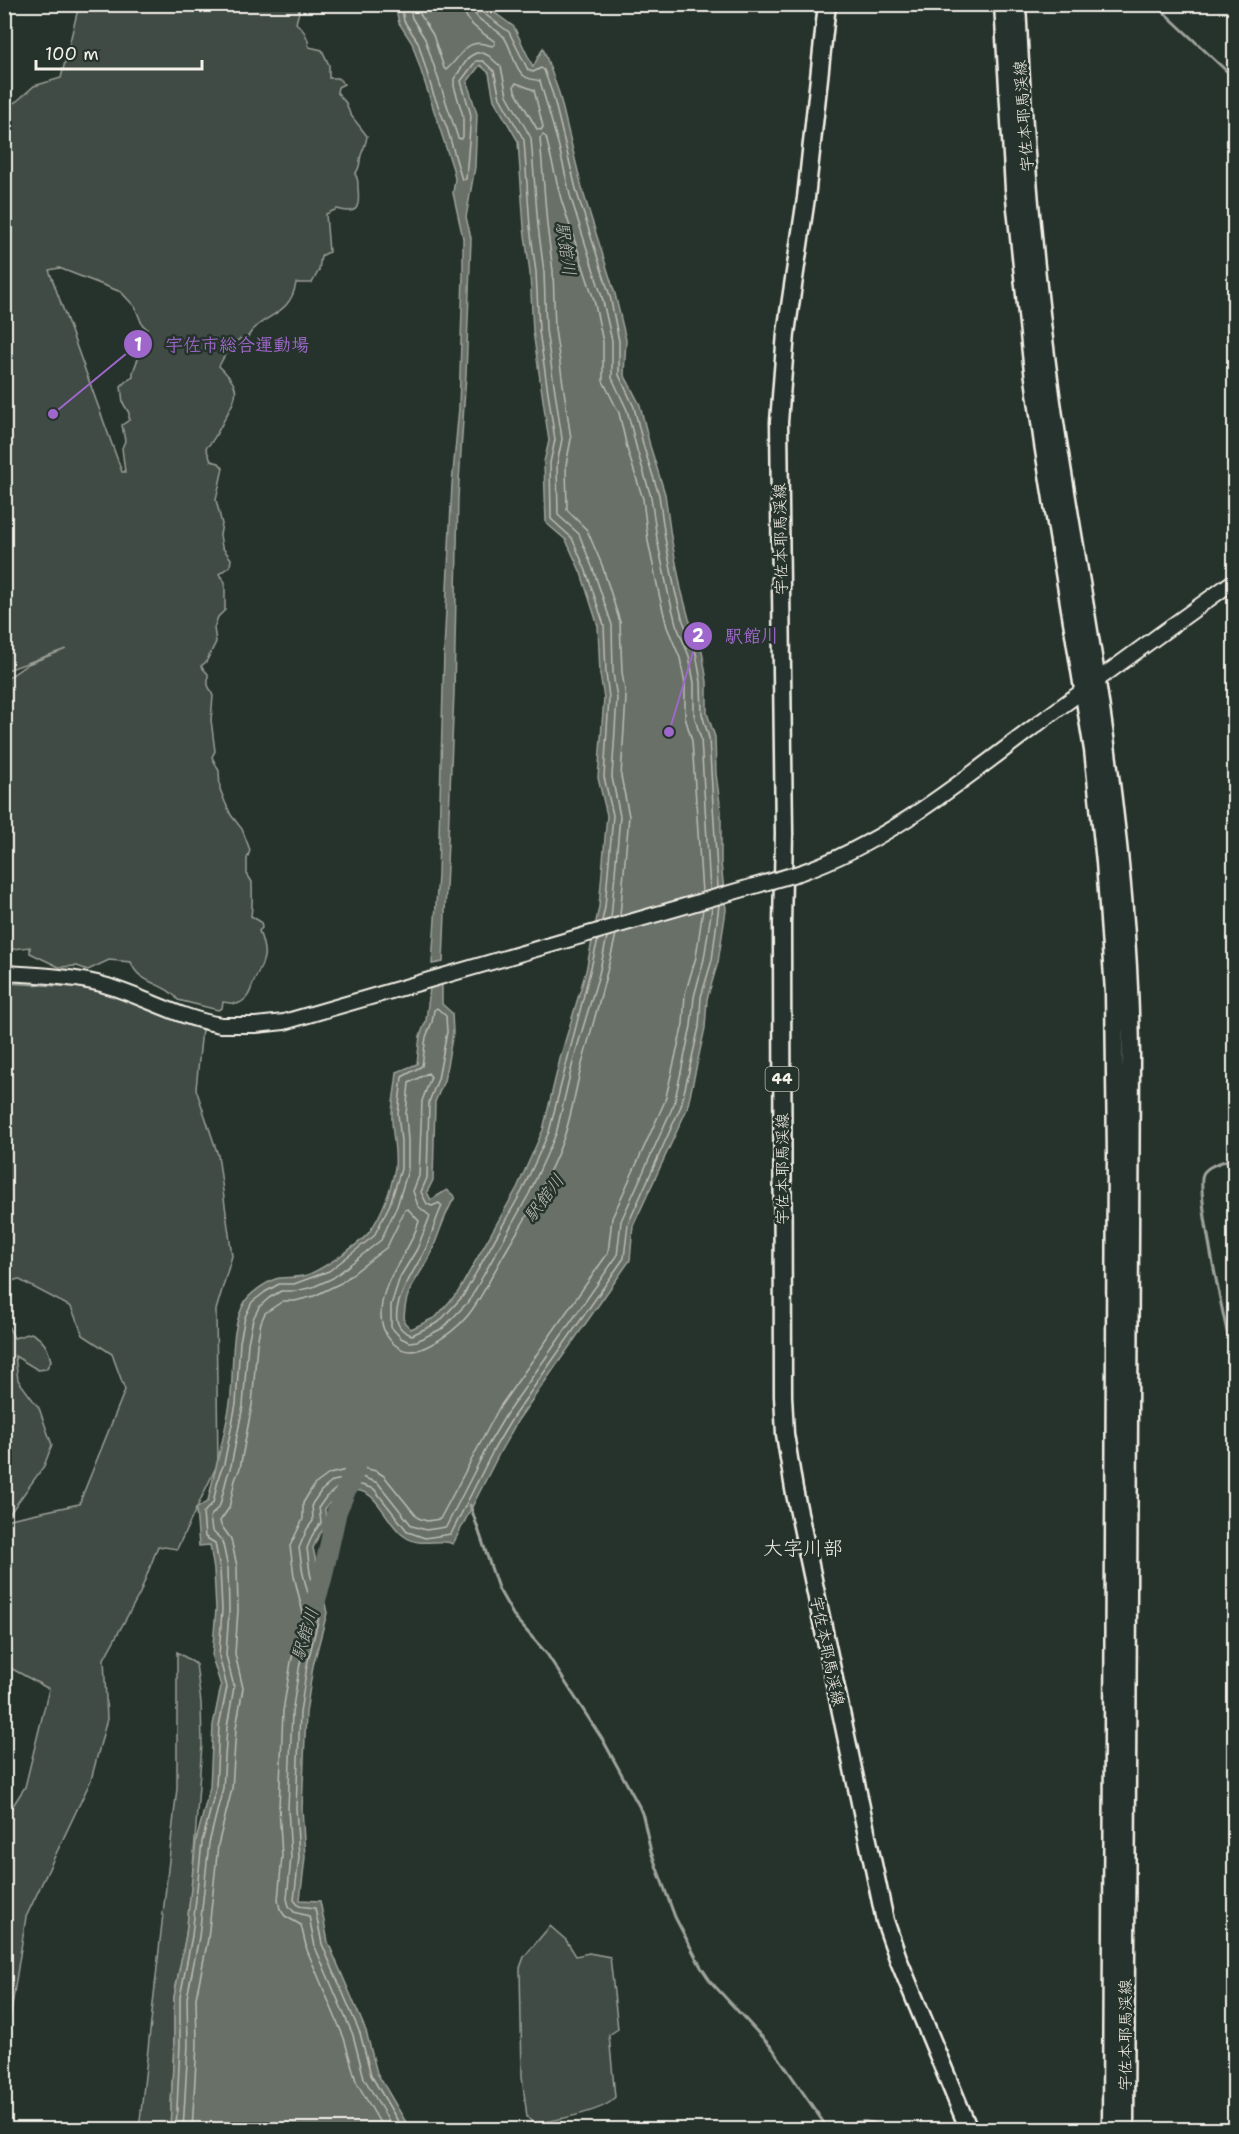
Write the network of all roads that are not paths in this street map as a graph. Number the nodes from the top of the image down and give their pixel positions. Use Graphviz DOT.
graph roads {
  1 [pos="827,4"];
  2 [pos="1003,4"];
  3 [pos="1017,4"];
  4 [pos="1234,581"];
  5 [pos="1090,685"];
  6 [pos="4,973"];
  7 [pos="969,2130"];
  8 [pos="1111,2130"];
  9 [pos="1125,2130"];
  1 -- 7 [label="main road, 宇佐本耶馬渓線 / 44"];
  2 -- 5 [label="main road, 宇佐本耶馬渓線"];
  3 -- 5 [label="main road, 宇佐本耶馬渓線"];
  4 -- 5 [label="street"];
  5 -- 6 [label="street, bridge"];
  5 -- 8 [label="main road, 宇佐本耶馬渓線"];
  5 -- 9 [label="main road, 宇佐本耶馬渓線"];
}
